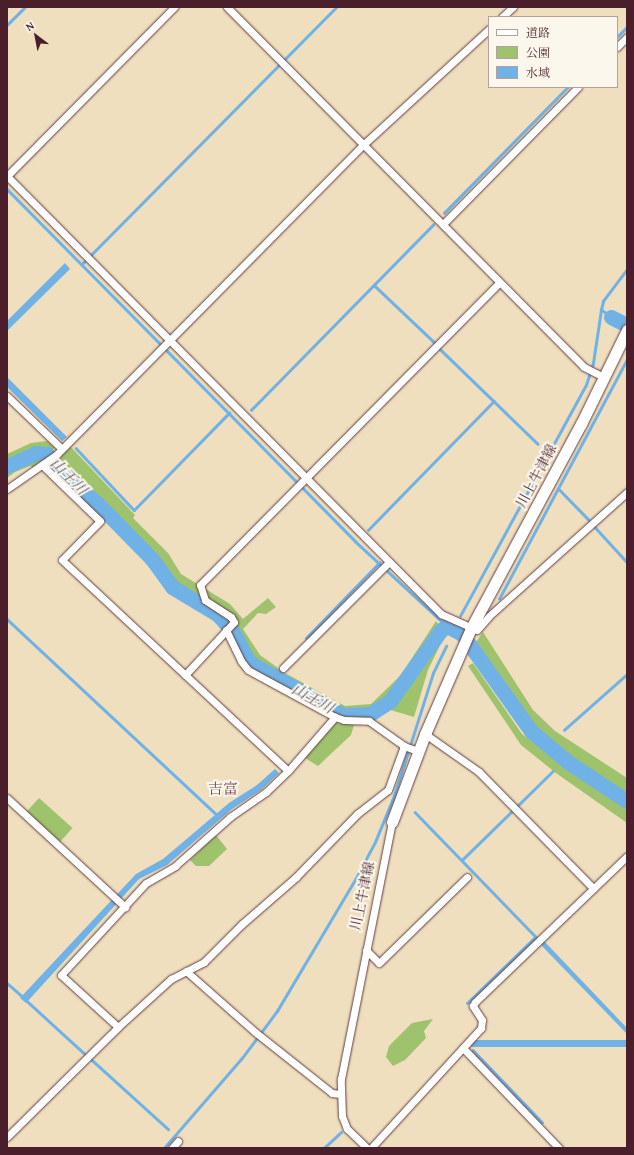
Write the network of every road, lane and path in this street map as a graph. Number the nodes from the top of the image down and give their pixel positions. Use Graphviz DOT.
graph roads {
  1 [pos="174,7"];
  2 [pos="227,7"];
  3 [pos="513,7"];
  4 [pos="503,16"];
  5 [pos="488,30"];
  6 [pos="627,37"];
  7 [pos="618,46"];
  8 [pos="577,88"];
  9 [pos="364,144"];
  10 [pos="7,176"];
  11 [pos="443,224"];
  12 [pos="500,282"];
  13 [pos="625,334"];
  14 [pos="170,340"];
  15 [pos="600,375"];
  16 [pos="7,396"];
  17 [pos="60,451"];
  18 [pos="43,466"];
  19 [pos="306,478"];
  20 [pos="7,489"];
  21 [pos="627,492"];
  22 [pos="389,562"];
  23 [pos="471,628"];
  24 [pos="226,630"];
  25 [pos="283,668"];
  26 [pos="185,675"];
  27 [pos="335,717"];
  28 [pos="425,734"];
  29 [pos="404,746"];
  30 [pos="418,751"];
  31 [pos="288,771"];
  32 [pos="7,798"];
  33 [pos="392,822"];
  34 [pos="627,856"];
  35 [pos="468,876"];
  36 [pos="594,888"];
  37 [pos="123,905"];
  38 [pos="366,950"];
  39 [pos="186,971"];
  40 [pos="118,1027"];
  41 [pos="464,1048"];
  42 [pos="340,1094"];
  43 [pos="7,1137"];
  44 [pos="178,1141"];
  45 [pos="172,1148"];
  46 [pos="367,1148"];
  47 [pos="370,1148"];
  48 [pos="559,1148"];
  1 -- 10 [label="street"];
  2 -- 9 [label="street"];
  3 -- 4 [label="street"];
  5 -- 9 [label="street"];
  6 -- 7 [label="street"];
  8 -- 11 [label="street"];
  9 -- 11 [label="street"];
  9 -- 14 [label="street"];
  10 -- 14 [label="street"];
  11 -- 12 [label="street"];
  12 -- 15 [label="street"];
  12 -- 19 [label="street"];
  13 -- 15 [label="main road, 川上牛津線"];
  14 -- 17 [label="street"];
  14 -- 19 [label="street"];
  15 -- 23 [label="main road, 川上牛津線"];
  16 -- 17 [label="street"];
  17 -- 18 [label="street"];
  18 -- 20 [label="street"];
  18 -- 26 [label="street"];
  19 -- 22 [label="street"];
  19 -- 24 [label="street"];
  21 -- 23 [label="street"];
  22 -- 23 [label="street"];
  22 -- 25 [label="street"];
  23 -- 28 [label="main road, 川上牛津線"];
  24 -- 26 [label="street"];
  24 -- 27 [label="street"];
  26 -- 31 [label="street"];
  27 -- 29 [label="street"];
  27 -- 31 [label="street"];
  28 -- 30 [label="main road, 川上牛津線"];
  28 -- 36 [label="street"];
  29 -- 30 [label="street"];
  29 -- 39 [label="street"];
  30 -- 33 [label="main road, 川上牛津線"];
  31 -- 37 [label="street"];
  32 -- 37 [label="street"];
  33 -- 38 [label="street, 川上牛津線"];
  34 -- 36 [label="street"];
  35 -- 38 [label="street"];
  36 -- 41 [label="street"];
  37 -- 40 [label="street"];
  38 -- 42 [label="street, 川上牛津線"];
  39 -- 40 [label="street"];
  39 -- 42 [label="street"];
  40 -- 43 [label="street"];
  41 -- 47 [label="street"];
  41 -- 48 [label="street"];
  42 -- 46 [label="street, 川上牛津線"];
  44 -- 45 [label="street"];
}
